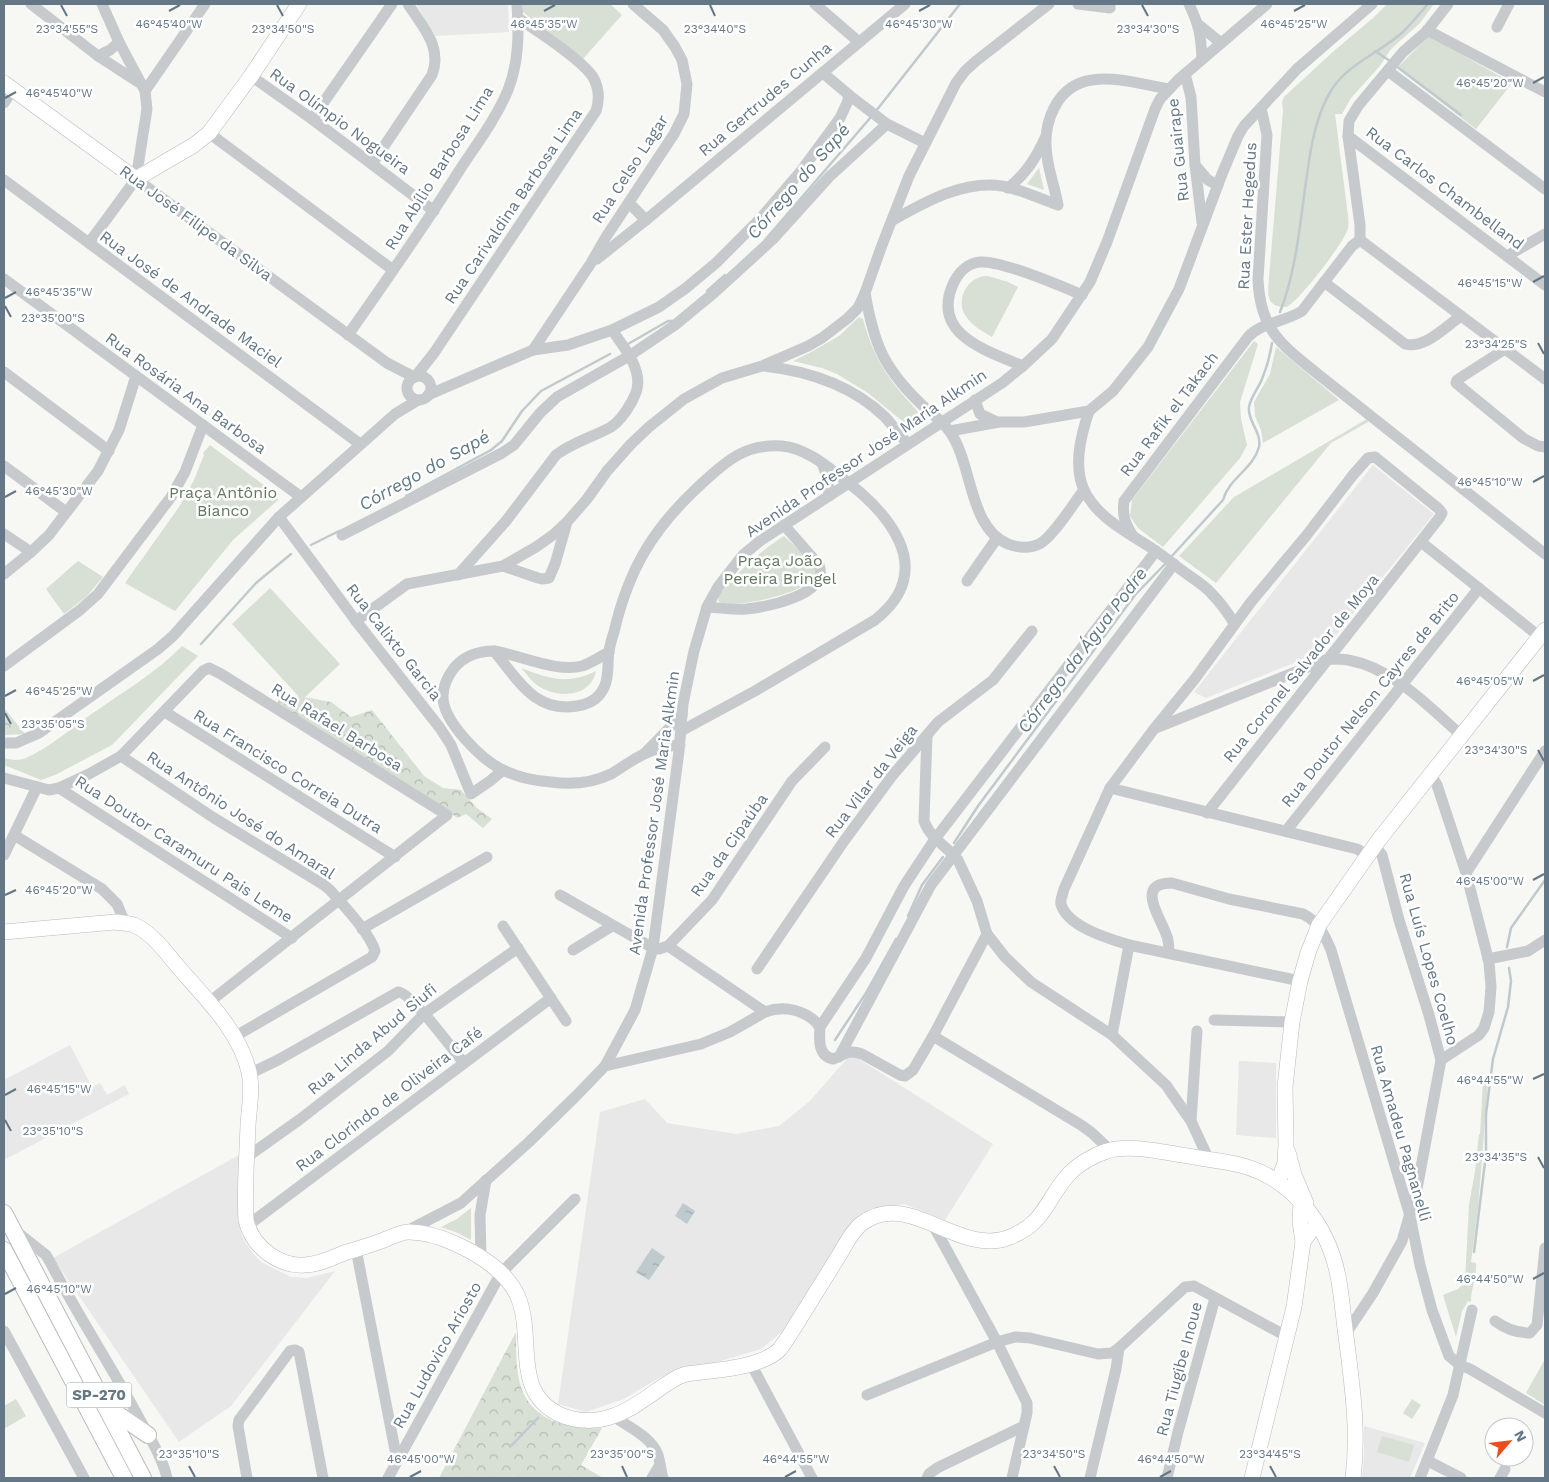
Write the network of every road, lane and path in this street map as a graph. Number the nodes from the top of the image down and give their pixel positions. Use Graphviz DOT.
graph roads {
  1 [pos="31,4"];
  2 [pos="204,4"];
  3 [pos="299,4"];
  4 [pos="392,4"];
  5 [pos="408,4"];
  6 [pos="517,4"];
  7 [pos="633,4"];
  8 [pos="815,4"];
  9 [pos="906,4"];
  10 [pos="1049,4"];
  11 [pos="1078,4"];
  12 [pos="1110,4"];
  13 [pos="1189,4"];
  14 [pos="1267,4"];
  15 [pos="1372,4"];
  16 [pos="1448,4"];
  17 [pos="1508,4"];
  18 [pos="106,6"];
  19 [pos="518,18"];
  20 [pos="1199,25"];
  21 [pos="1496,26"];
  22 [pos="1428,30"];
  23 [pos="119,42"];
  24 [pos="859,42"];
  25 [pos="1221,43"];
  26 [pos="98,56"];
  27 [pos="1202,59"];
  28 [pos="1392,66"];
  29 [pos="823,73"];
  30 [pos="1185,74"];
  31 [pos="251,76"];
  32 [pos="1134,83"];
  33 [pos="8,86"];
  34 [pos="143,88"];
  35 [pos="1168,89"];
  36 [pos="1545,92"];
  37 [pos="850,95"];
  38 [pos="1158,102"];
  39 [pos="4,103"];
  40 [pos="1261,108"];
  41 [pos="312,119"];
  42 [pos="884,122"];
  43 [pos="209,133"];
  44 [pos="1046,134"];
  45 [pos="1348,136"];
  46 [pos="925,143"];
  47 [pos="372,164"];
  48 [pos="1195,165"];
  49 [pos="136,179"];
  50 [pos="4,180"];
  51 [pos="1218,185"];
  52 [pos="1008,188"];
  53 [pos="1545,189"];
  54 [pos="629,204"];
  55 [pos="434,211"];
  56 [pos="646,220"];
  57 [pos="893,220"];
  58 [pos="1202,224"];
  59 [pos="1545,234"];
  60 [pos="1360,240"];
  61 [pos="89,243"];
  62 [pos="1507,256"];
  63 [pos="591,263"];
  64 [pos="393,270"];
  65 [pos="4,279"];
  66 [pos="1324,282"];
  67 [pos="1545,285"];
  68 [pos="865,294"];
  69 [pos="1082,295"];
  70 [pos="1461,316"];
  71 [pos="1269,324"];
  72 [pos="612,330"];
  73 [pos="348,335"];
  74 [pos="1505,349"];
  75 [pos="533,350"];
  76 [pos="629,356"];
  77 [pos="762,366"];
  78 [pos="1023,366"];
  79 [pos="4,372"];
  80 [pos="136,376"];
  81 [pos="1545,379"];
  82 [pos="418,386"];
  83 [pos="975,400"];
  84 [pos="1089,411"];
  85 [pos="999,422"];
  86 [pos="203,425"];
  87 [pos="946,427"];
  88 [pos="360,444"];
  89 [pos="908,444"];
  90 [pos="1545,447"];
  91 [pos="110,451"];
  92 [pos="822,463"];
  93 [pos="4,466"];
  94 [pos="849,483"];
  95 [pos="1084,490"];
  96 [pos="829,496"];
  97 [pos="301,497"];
  98 [pos="66,512"];
  99 [pos="279,517"];
  100 [pos="567,522"];
  101 [pos="784,525"];
  102 [pos="4,534"];
  103 [pos="342,535"];
  104 [pos="1133,536"];
  105 [pos="997,538"];
  106 [pos="1421,542"];
  107 [pos="31,552"];
  108 [pos="1158,552"];
  109 [pos="1545,554"];
  110 [pos="1172,563"];
  111 [pos="503,566"];
  112 [pos="4,574"];
  113 [pos="458,575"];
  114 [pos="968,582"];
  115 [pos="1479,588"];
  116 [pos="707,607"];
  117 [pos="356,621"];
  118 [pos="1234,623"];
  119 [pos="1032,631"];
  120 [pos="1543,634"];
  121 [pos="494,652"];
  122 [pos="609,652"];
  123 [pos="1328,659"];
  124 [pos="4,666"];
  125 [pos="1402,685"];
  126 [pos="165,712"];
  127 [pos="682,715"];
  128 [pos="1154,728"];
  129 [pos="681,731"];
  130 [pos="927,735"];
  131 [pos="1461,735"];
  132 [pos="4,743"];
  133 [pos="680,744"];
  134 [pos="825,747"];
  135 [pos="1545,751"];
  136 [pos="642,755"];
  137 [pos="122,756"];
  138 [pos="503,770"];
  139 [pos="1430,773"];
  140 [pos="4,778"];
  141 [pos="37,787"];
  142 [pos="59,788"];
  143 [pos="1110,788"];
  144 [pos="1207,813"];
  145 [pos="1286,831"];
  146 [pos="14,835"];
  147 [pos="935,839"];
  148 [pos="1371,850"];
  149 [pos="4,855"];
  150 [pos="954,855"];
  151 [pos="487,857"];
  152 [pos="395,858"];
  153 [pos="1466,873"];
  154 [pos="560,895"];
  155 [pos="339,901"];
  156 [pos="125,923"];
  157 [pos="1319,925"];
  158 [pos="503,926"];
  159 [pos="612,926"];
  160 [pos="362,930"];
  161 [pos="4,932"];
  162 [pos="987,934"];
  163 [pos="292,938"];
  164 [pos="1545,940"];
  165 [pos="1129,945"];
  166 [pos="668,946"];
  167 [pos="518,948"];
  168 [pos="653,948"];
  169 [pos="573,950"];
  170 [pos="1169,953"];
  171 [pos="1488,959"];
  172 [pos="757,969"];
  173 [pos="1300,980"];
  174 [pos="551,998"];
  175 [pos="208,1003"];
  176 [pos="765,1012"];
  177 [pos="424,1014"];
  178 [pos="1214,1020"];
  179 [pos="566,1021"];
  180 [pos="1292,1022"];
  181 [pos="820,1027"];
  182 [pos="1197,1031"];
  183 [pos="1112,1035"];
  184 [pos="933,1036"];
  185 [pos="234,1037"];
  186 [pos="839,1057"];
  187 [pos="1441,1060"];
  188 [pos="464,1063"];
  189 [pos="604,1066"];
  190 [pos="249,1074"];
  191 [pos="1191,1121"];
  192 [pos="521,1132"];
  193 [pos="529,1142"];
  194 [pos="1286,1145"];
  195 [pos="1110,1150"];
  196 [pos="247,1157"];
  197 [pos="1210,1160"];
  198 [pos="486,1180"];
  199 [pos="1278,1182"];
  200 [pos="472,1193"];
  201 [pos="575,1199"];
  202 [pos="482,1205"];
  203 [pos="1305,1206"];
  204 [pos="1410,1216"];
  205 [pos="7,1220"];
  206 [pos="932,1224"];
  207 [pos="248,1226"];
  208 [pos="1321,1231"];
  209 [pos="407,1232"];
  210 [pos="1302,1242"];
  211 [pos="1545,1248"];
  212 [pos="356,1249"];
  213 [pos="4,1250"];
  214 [pos="481,1258"];
  215 [pos="1301,1259"];
  216 [pos="501,1274"];
  217 [pos="1215,1298"];
  218 [pos="1472,1310"];
  219 [pos="1496,1321"];
  220 [pos="4,1331"];
  221 [pos="1346,1334"];
  222 [pos="1286,1336"];
  223 [pos="997,1342"];
  224 [pos="1119,1348"];
  225 [pos="751,1364"];
  226 [pos="1460,1366"];
  227 [pos="86,1372"];
  228 [pos="867,1395"];
  229 [pos="1545,1413"];
  230 [pos="613,1416"];
  231 [pos="1024,1426"];
  232 [pos="148,1435"];
  233 [pos="397,1460"];
  234 [pos="1428,1462"];
  235 [pos="660,1465"];
  236 [pos="84,1478"];
  237 [pos="124,1478"];
  238 [pos="143,1478"];
  239 [pos="167,1478"];
  240 [pos="247,1478"];
  241 [pos="323,1478"];
  242 [pos="388,1478"];
  243 [pos="652,1478"];
  244 [pos="663,1478"];
  245 [pos="812,1478"];
  246 [pos="927,1478"];
  247 [pos="1012,1478"];
  248 [pos="1090,1478"];
  249 [pos="1167,1478"];
  250 [pos="1252,1478"];
  251 [pos="1353,1478"];
  252 [pos="1420,1478"];
  253 [pos="1461,1478"];
  1 -- 26 [label="street"];
  2 -- 34 [label="street"];
  3 -- 31 [label="main road"];
  4 -- 41 [label="street"];
  5 -- 47 [label="street"];
  6 -- 19 [label="street, Rua Abílio Barbosa Lima"];
  7 -- 54 [label="street, Rua Celso Lagar"];
  8 -- 24 [label="street"];
  9 -- 24 [label="street, Rua Gertrudes Cunha"];
  10 -- 46 [label="street"];
  11 -- 12 [label="street"];
  13 -- 20 [label="street"];
  14 -- 25 [label="street, Avenida Professor José Maria Alkmin"];
  15 -- 40 [label="street"];
  16 -- 22 [label="street"];
  17 -- 21 [label="street"];
  18 -- 23 [label="street"];
  19 -- 55 [label="street, Rua Abílio Barbosa Lima"];
  19 -- 82 [label="street, Rua Carivaldina Barbosa Lima"];
  20 -- 25 [label="street"];
  20 -- 27 [label="street"];
  22 -- 28 [label="street"];
  22 -- 36 [label="street"];
  23 -- 26 [label="street"];
  23 -- 34 [label="street"];
  24 -- 29 [label="street, Rua Gertrudes Cunha"];
  25 -- 27 [label="street, Avenida Professor José Maria Alkmin"];
  26 -- 34 [label="street"];
  27 -- 30 [label="street, Avenida Professor José Maria Alkmin"];
  28 -- 45 [label="street"];
  28 -- 53 [label="street"];
  29 -- 37 [label="street"];
  29 -- 56 [label="street, Rua Gertrudes Cunha"];
  30 -- 35 [label="street, Avenida Professor José Maria Alkmin"];
  30 -- 48 [label="street, Rua Guairape"];
  31 -- 41 [label="street, Rua Olímpio Nogueira"];
  31 -- 43 [label="main road"];
  32 -- 35 [label="street"];
  32 -- 38 [label="street"];
  32 -- 44 [label="street"];
  33 -- 39 [label="street"];
  33 -- 49 [label="main road, Rua José Filipe da Silva"];
  34 -- 49 [label="street"];
  35 -- 38 [label="street, Avenida Professor José Maria Alkmin"];
  37 -- 42 [label="street"];
  37 -- 72 [label="street"];
  38 -- 69 [label="street, Avenida Professor José Maria Alkmin"];
  40 -- 51 [label="street"];
  40 -- 71 [label="street, Rua Ester Hegedus"];
  41 -- 47 [label="street, Rua Olímpio Nogueira"];
  42 -- 46 [label="street"];
  42 -- 76 [label="street"];
  43 -- 49 [label="main road"];
  43 -- 64 [label="street"];
  44 -- 52 [label="street"];
  44 -- 52 [label="street"];
  45 -- 60 [label="street"];
  45 -- 62 [label="street, Rua Carlos Chambelland"];
  46 -- 57 [label="street"];
  47 -- 55 [label="street, Rua Olímpio Nogueira"];
  48 -- 51 [label="street"];
  48 -- 58 [label="street, Rua Guairape"];
  49 -- 61 [label="street"];
  49 -- 73 [label="street, Rua José Filipe da Silva"];
  50 -- 61 [label="street, Rua José de Andrade Maciel"];
  51 -- 58 [label="street"];
  52 -- 57 [label="street"];
  54 -- 56 [label="street"];
  54 -- 63 [label="street, Rua Celso Lagar"];
  55 -- 64 [label="street, Rua Abílio Barbosa Lima"];
  56 -- 63 [label="street, Rua Gertrudes Cunha"];
  57 -- 68 [label="street"];
  58 -- 84 [label="street"];
  59 -- 62 [label="street"];
  60 -- 66 [label="street, Rua Rafik el Takach"];
  60 -- 70 [label="street"];
  61 -- 88 [label="street, Rua José de Andrade Maciel"];
  62 -- 67 [label="street, Rua Carlos Chambelland"];
  63 -- 75 [label="street, Rua Celso Lagar"];
  64 -- 73 [label="street, Rua Abílio Barbosa Lima"];
  65 -- 80 [label="street, Rua Rosária Ana Barbosa"];
  66 -- 70 [label="street"];
  66 -- 71 [label="street, Rua Rafik el Takach"];
  68 -- 77 [label="street"];
  68 -- 87 [label="street"];
  69 -- 78 [label="street, Avenida Professor José Maria Alkmin"];
  69 -- 78 [label="street"];
  70 -- 74 [label="street"];
  71 -- 104 [label="street, Rua Rafik el Takach"];
  71 -- 109 [label="street, Rua Ester Hegedus"];
  72 -- 75 [label="street"];
  72 -- 76 [label="street"];
  73 -- 82 [label="street, Rua José Filipe da Silva"];
  74 -- 81 [label="street"];
  74 -- 90 [label="street"];
  75 -- 82 [label="street"];
  76 -- 103 [label="street"];
  76 -- 113 [label="street"];
  77 -- 89 [label="street"];
  77 -- 100 [label="street"];
  78 -- 83 [label="street, Avenida Professor José Maria Alkmin"];
  79 -- 91 [label="street"];
  80 -- 86 [label="street, Rua Rosária Ana Barbosa"];
  80 -- 91 [label="street"];
  82 -- 88 [label="street, Rua Carivaldina Barbosa Lima"];
  83 -- 85 [label="street"];
  83 -- 87 [label="street, Avenida Professor José Maria Alkmin"];
  84 -- 85 [label="street"];
  84 -- 95 [label="street"];
  85 -- 87 [label="street"];
  86 -- 97 [label="street, Rua Rosária Ana Barbosa"];
  86 -- 124 [label="street"];
  87 -- 89 [label="street, Avenida Professor José Maria Alkmin"];
  87 -- 105 [label="street"];
  88 -- 97 [label="street, Rua Carivaldina Barbosa Lima"];
  89 -- 94 [label="street, Avenida Professor José Maria Alkmin"];
  91 -- 98 [label="street"];
  92 -- 94 [label="street"];
  92 -- 96 [label="street"];
  92 -- 122 [label="street"];
  93 -- 98 [label="street"];
  94 -- 96 [label="street, Avenida Professor José Maria Alkmin"];
  94 -- 129 [label="street"];
  95 -- 104 [label="street"];
  95 -- 105 [label="street"];
  96 -- 101 [label="street, Avenida Professor José Maria Alkmin"];
  97 -- 99 [label="street, Rua Carivaldina Barbosa Lima"];
  98 -- 107 [label="street"];
  99 -- 117 [label="street, Rua Calixto Garcia"];
  99 -- 132 [label="street, Rua Carivaldina Barbosa Lima"];
  100 -- 111 [label="street"];
  100 -- 111 [label="street"];
  101 -- 116 [label="street, Avenida Professor José Maria Alkmin"];
  101 -- 116 [label="street"];
  102 -- 107 [label="street"];
  104 -- 108 [label="street"];
  105 -- 114 [label="street"];
  106 -- 115 [label="street"];
  106 -- 118 [label="street, Rua Coronel Salvador de Moya"];
  106 -- 123 [label="street, Rua Coronel Salvador de Moya"];
  107 -- 112 [label="street"];
  108 -- 110 [label="street"];
  108 -- 147 [label="street"];
  110 -- 118 [label="street"];
  110 -- 150 [label="street"];
  111 -- 113 [label="street"];
  113 -- 117 [label="street"];
  115 -- 120 [label="street"];
  115 -- 125 [label="street, Rua Doutor Nelson Cayres de Brito"];
  116 -- 127 [label="street, Avenida Professor José Maria Alkmin"];
  117 -- 138 [label="street, Rua Calixto Garcia"];
  118 -- 128 [label="street"];
  119 -- 130 [label="street, Rua Vilar da Veiga"];
  120 -- 131 [label="main road"];
  121 -- 122 [label="street"];
  121 -- 122 [label="street"];
  121 -- 138 [label="street"];
  123 -- 125 [label="street"];
  123 -- 128 [label="street"];
  123 -- 144 [label="street, Rua Coronel Salvador de Moya"];
  125 -- 131 [label="street"];
  125 -- 145 [label="street, Rua Doutor Nelson Cayres de Brito"];
  126 -- 137 [label="street"];
  126 -- 152 [label="street, Rua Francisco Correia Dutra"];
  126 -- 152 [label="street, Rua Rafael Barbosa"];
  127 -- 129 [label="street, Avenida Professor José Maria Alkmin"];
  127 -- 136 [label="street"];
  128 -- 143 [label="street"];
  129 -- 133 [label="street, Avenida Professor José Maria Alkmin"];
  130 -- 147 [label="street"];
  130 -- 172 [label="street, Rua Vilar da Veiga"];
  131 -- 139 [label="main road"];
  133 -- 136 [label="street"];
  133 -- 168 [label="street, Avenida Professor José Maria Alkmin"];
  134 -- 166 [label="street, Rua da Cipaúba"];
  135 -- 153 [label="street"];
  136 -- 138 [label="street"];
  137 -- 142 [label="street"];
  137 -- 155 [label="street, Rua Antônio José do Amaral"];
  139 -- 148 [label="main road"];
  139 -- 153 [label="street"];
  140 -- 141 [label="street"];
  141 -- 142 [label="street"];
  141 -- 146 [label="street"];
  142 -- 163 [label="street, Rua Doutor Caramuru Pais Leme"];
  143 -- 144 [label="street"];
  143 -- 165 [label="street"];
  144 -- 145 [label="street"];
  145 -- 148 [label="street"];
  146 -- 149 [label="street"];
  146 -- 156 [label="street"];
  147 -- 150 [label="street"];
  147 -- 181 [label="street"];
  148 -- 157 [label="main road"];
  148 -- 187 [label="street, Rua Luís Lopes Coelho"];
  150 -- 162 [label="street"];
  150 -- 186 [label="street"];
  151 -- 160 [label="street"];
  152 -- 155 [label="street"];
  153 -- 171 [label="street"];
  154 -- 159 [label="street"];
  155 -- 160 [label="street, Rua Antônio José do Amaral"];
  155 -- 163 [label="street"];
  156 -- 161 [label="main road"];
  156 -- 175 [label="main road"];
  157 -- 170 [label="street"];
  157 -- 173 [label="main road"];
  157 -- 204 [label="street, Rua Amadeu Pagnanelli"];
  158 -- 167 [label="street"];
  159 -- 168 [label="street"];
  159 -- 169 [label="street"];
  160 -- 185 [label="street, Rua Antônio José do Amaral"];
  162 -- 183 [label="street"];
  162 -- 184 [label="street"];
  163 -- 175 [label="street"];
  164 -- 171 [label="street"];
  165 -- 170 [label="street"];
  165 -- 183 [label="street"];
  166 -- 168 [label="street"];
  166 -- 176 [label="street"];
  167 -- 174 [label="street"];
  167 -- 177 [label="street, Rua Linda Abud Siufi"];
  168 -- 189 [label="street, Avenida Professor José Maria Alkmin"];
  170 -- 173 [label="street"];
  171 -- 187 [label="street"];
  173 -- 180 [label="main road"];
  174 -- 179 [label="street"];
  174 -- 188 [label="street, Rua Clorindo de Oliveira Café"];
  175 -- 185 [label="main road"];
  176 -- 181 [label="street"];
  176 -- 189 [label="street"];
  177 -- 188 [label="street"];
  177 -- 190 [label="street"];
  177 -- 196 [label="street, Rua Linda Abud Siufi"];
  178 -- 180 [label="street"];
  180 -- 194 [label="main road"];
  181 -- 186 [label="street"];
  182 -- 191 [label="street"];
  183 -- 191 [label="street"];
  184 -- 186 [label="street"];
  184 -- 195 [label="street"];
  185 -- 190 [label="main road"];
  187 -- 204 [label="street, Rua Luís Lopes Coelho"];
  188 -- 207 [label="street, Rua Clorindo de Oliveira Café"];
  189 -- 193 [label="street, Avenida Professor José Maria Alkmin"];
  190 -- 196 [label="main road"];
  191 -- 197 [label="street"];
  192 -- 193 [label="street"];
  193 -- 198 [label="street, Avenida Professor José Maria Alkmin"];
  194 -- 199 [label="main road"];
  194 -- 203 [label="main road"];
  195 -- 197 [label="main road"];
  195 -- 206 [label="main road"];
  196 -- 207 [label="main road"];
  197 -- 199 [label="main road"];
  198 -- 200 [label="street, Avenida Professor José Maria Alkmin"];
  198 -- 202 [label="street"];
  199 -- 203 [label="main road"];
  200 -- 202 [label="street"];
  200 -- 209 [label="street, Avenida Professor José Maria Alkmin"];
  201 -- 216 [label="street, Rua Ludovico Ariosto"];
  202 -- 214 [label="street"];
  203 -- 208 [label="main road"];
  203 -- 210 [label="main road"];
  204 -- 221 [label="street, Rua Luís Lopes Coelho"];
  204 -- 226 [label="street, Rua Amadeu Pagnanelli"];
  205 -- 227 [label="highway, SP-270"];
  205 -- 232 [label="street"];
  206 -- 223 [label="street"];
  206 -- 225 [label="main road"];
  207 -- 212 [label="main road"];
  208 -- 210 [label="main road"];
  208 -- 215 [label="main road"];
  208 -- 221 [label="main road"];
  209 -- 212 [label="main road"];
  209 -- 214 [label="main road"];
  210 -- 215 [label="main road"];
  211 -- 219 [label="street"];
  212 -- 233 [label="street"];
  213 -- 237 [label="highway, SP-270"];
  214 -- 216 [label="main road"];
  215 -- 222 [label="main road"];
  216 -- 230 [label="main road"];
  216 -- 233 [label="street, Rua Ludovico Ariosto"];
  217 -- 222 [label="street"];
  217 -- 224 [label="street"];
  217 -- 249 [label="street, Rua Tiugibe Inoue"];
  218 -- 226 [label="street"];
  220 -- 236 [label="street"];
  221 -- 251 [label="main road"];
  222 -- 250 [label="main road"];
  223 -- 224 [label="street"];
  223 -- 228 [label="street"];
  223 -- 231 [label="street"];
  224 -- 248 [label="street"];
  225 -- 230 [label="main road"];
  225 -- 245 [label="street"];
  226 -- 229 [label="street"];
  226 -- 234 [label="street"];
  227 -- 232 [label="highway"];
  227 -- 238 [label="highway, SP-270"];
  230 -- 235 [label="street"];
  231 -- 246 [label="street"];
  231 -- 247 [label="street"];
  232 -- 239 [label="street"];
  233 -- 242 [label="street, Rua Ludovico Ariosto"];
  234 -- 252 [label="street"];
  234 -- 253 [label="street"];
  235 -- 243 [label="street"];
  235 -- 244 [label="street"];
  240 -- 241 [label="street"];
}
